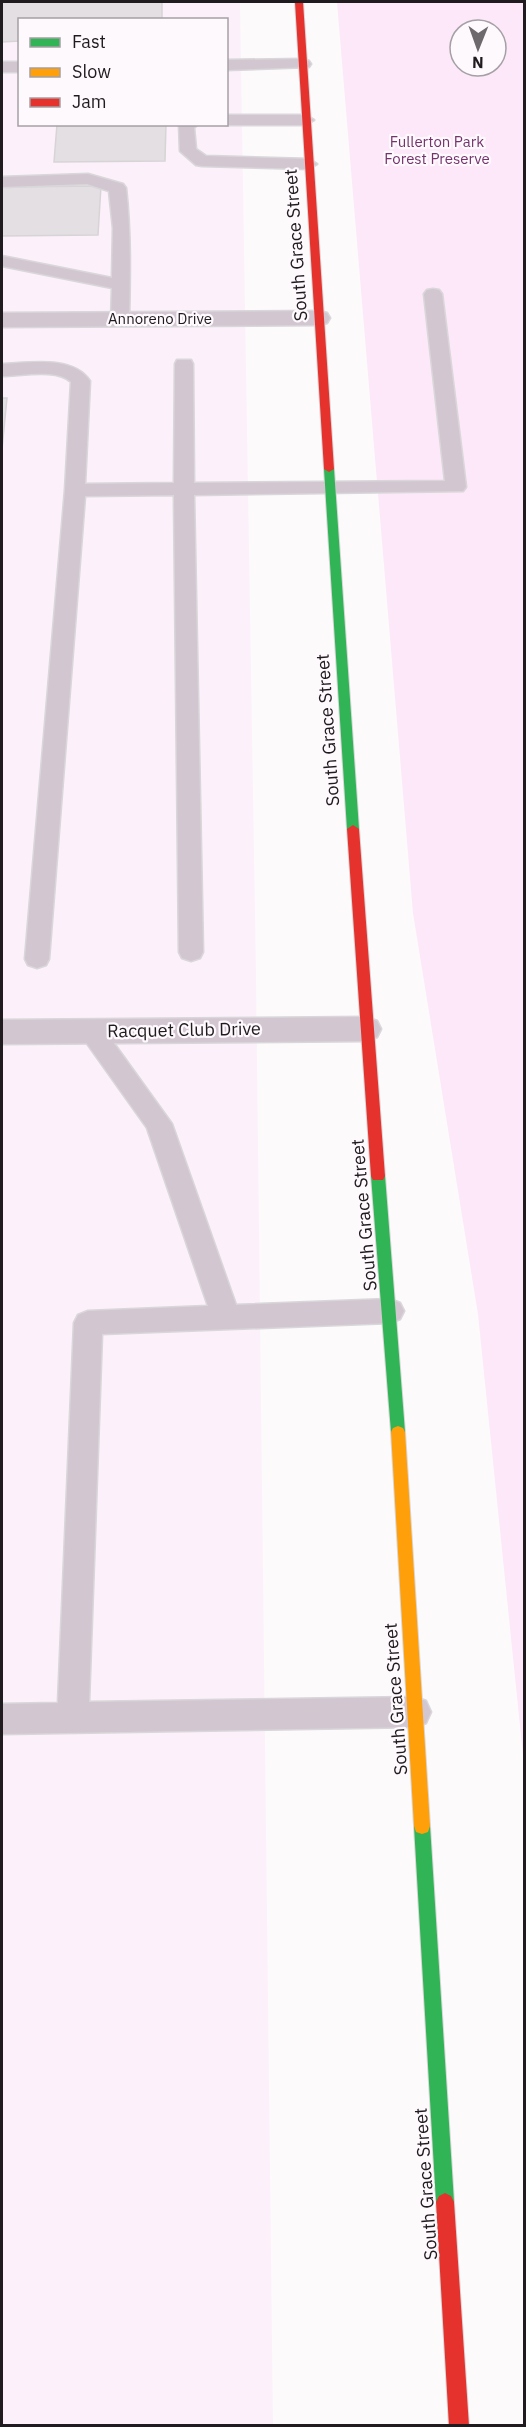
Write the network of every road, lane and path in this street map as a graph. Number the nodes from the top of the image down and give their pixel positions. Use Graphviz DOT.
graph roads {
  1 [pos="299,2"];
  2 [pos="303,64"];
  3 [pos="228,65"];
  4 [pos="2,67"];
  5 [pos="18,67"];
  6 [pos="228,120"];
  7 [pos="306,120"];
  8 [pos="186,126"];
  9 [pos="309,164"];
  10 [pos="2,182"];
  11 [pos="2,261"];
  12 [pos="122,285"];
  13 [pos="433,294"];
  14 [pos="319,318"];
  15 [pos="2,320"];
  16 [pos="120,320"];
  17 [pos="184,364"];
  18 [pos="2,370"];
  19 [pos="329,487"];
  20 [pos="184,489"];
  21 [pos="75,490"];
  22 [pos="191,952"];
  23 [pos="37,959"];
  24 [pos="366,1029"];
  25 [pos="91,1031"];
  26 [pos="2,1032"];
  27 [pos="390,1311"];
  28 [pos="225,1318"];
  29 [pos="415,1712"];
  30 [pos="73,1718"];
  31 [pos="2,1719"];
  32 [pos="459,2426"];
  1 -- 2 [label="street, South Grace Street"];
  2 -- 3 [label="lane"];
  2 -- 7 [label="street, South Grace Street"];
  4 -- 5 [label="lane"];
  6 -- 7 [label="lane"];
  7 -- 9 [label="street, South Grace Street"];
  8 -- 9 [label="lane"];
  9 -- 14 [label="street, South Grace Street"];
  10 -- 12 [label="lane"];
  11 -- 12 [label="lane"];
  12 -- 16 [label="lane"];
  13 -- 19 [label="lane"];
  14 -- 16 [label="street, Annoreno Drive"];
  14 -- 19 [label="street, South Grace Street"];
  15 -- 16 [label="street, Annoreno Drive"];
  17 -- 20 [label="lane"];
  18 -- 21 [label="lane"];
  19 -- 20 [label="lane"];
  19 -- 24 [label="street, South Grace Street"];
  20 -- 21 [label="lane"];
  20 -- 22 [label="lane"];
  21 -- 23 [label="lane"];
  24 -- 25 [label="street, Racquet Club Drive"];
  24 -- 27 [label="street, South Grace Street"];
  25 -- 26 [label="street, Racquet Club Drive"];
  25 -- 28 [label="lane"];
  27 -- 28 [label="lane"];
  27 -- 29 [label="street, South Grace Street"];
  28 -- 30 [label="lane"];
  29 -- 30 [label="lane"];
  29 -- 32 [label="street, South Grace Street"];
  30 -- 31 [label="lane"];
}
